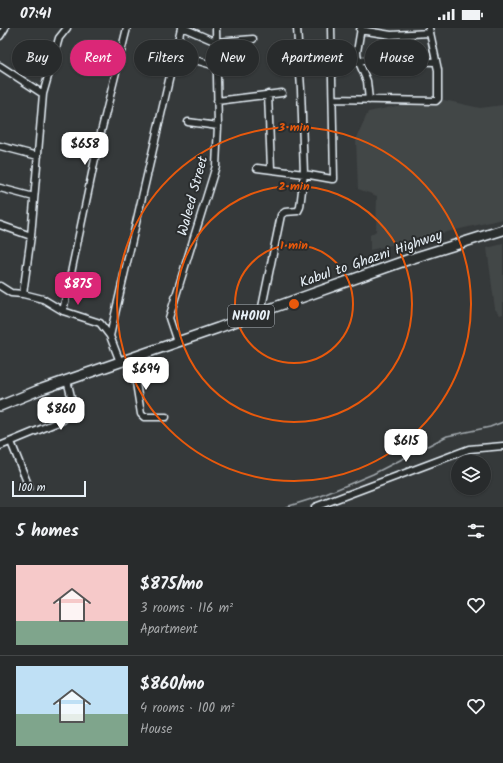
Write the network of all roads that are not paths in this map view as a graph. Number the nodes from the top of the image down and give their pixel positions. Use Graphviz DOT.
graph roads {
  1 [pos="5,28"];
  2 [pos="67,28"];
  3 [pos="127,28"];
  4 [pos="180,28"];
  5 [pos="184,28"];
  6 [pos="216,28"];
  7 [pos="297,28"];
  8 [pos="331,28"];
  9 [pos="361,29"];
  10 [pos="430,31"];
  11 [pos="0,36"];
  12 [pos="253,39"];
  13 [pos="177,40"];
  14 [pos="211,40"];
  15 [pos="216,40"];
  16 [pos="241,40"];
  17 [pos="358,60"];
  18 [pos="436,62"];
  19 [pos="1,69"];
  20 [pos="169,76"];
  21 [pos="216,76"];
  22 [pos="282,93"];
  23 [pos="44,94"];
  24 [pos="268,94"];
  25 [pos="333,99"];
  26 [pos="217,100"];
  27 [pos="369,100"];
  28 [pos="188,122"];
  29 [pos="218,126"];
  30 [pos="0,146"];
  31 [pos="38,156"];
  32 [pos="257,168"];
  33 [pos="271,169"];
  34 [pos="304,174"];
  35 [pos="0,188"];
  36 [pos="34,197"];
  37 [pos="0,225"];
  38 [pos="503,230"];
  39 [pos="30,236"];
  40 [pos="0,286"];
  41 [pos="23,294"];
  42 [pos="63,311"];
  43 [pos="262,312"];
  44 [pos="110,336"];
  45 [pos="177,342"];
  46 [pos="132,358"];
  47 [pos="120,362"];
  48 [pos="67,381"];
  49 [pos="0,406"];
  50 [pos="166,417"];
  51 [pos="11,442"];
  52 [pos="0,446"];
  53 [pos="503,446"];
  54 [pos="28,487"];
  55 [pos="315,507"];
  1 -- 11 [label="street"];
  2 -- 23 [label="street"];
  3 -- 42 [label="street"];
  4 -- 13 [label="street"];
  5 -- 14 [label="street"];
  6 -- 15 [label="street, Waleed Street"];
  7 -- 34 [label="street"];
  8 -- 25 [label="street"];
  9 -- 10 [label="street"];
  9 -- 17 [label="street"];
  10 -- 18 [label="street"];
  12 -- 16 [label="street"];
  17 -- 18 [label="street"];
  17 -- 27 [label="street"];
  18 -- 27 [label="street"];
  19 -- 23 [label="street"];
  20 -- 44 [label="street"];
  21 -- 26 [label="street, Waleed Street"];
  22 -- 24 [label="street"];
  23 -- 31 [label="street"];
  24 -- 26 [label="street"];
  24 -- 33 [label="street"];
  25 -- 27 [label="street"];
  25 -- 34 [label="street"];
  26 -- 29 [label="street, Waleed Street"];
  28 -- 29 [label="street"];
  29 -- 45 [label="street, Waleed Street"];
  30 -- 31 [label="street"];
  31 -- 36 [label="street"];
  32 -- 33 [label="street"];
  33 -- 34 [label="street"];
  34 -- 43 [label="street"];
  35 -- 36 [label="street"];
  36 -- 39 [label="street"];
  37 -- 39 [label="street"];
  38 -- 43 [label="highway, Kabul to Ghazni Highway / NH0101"];
  39 -- 41 [label="street"];
  40 -- 41 [label="street"];
  41 -- 42 [label="street"];
  42 -- 44 [label="street"];
  43 -- 45 [label="highway, Kabul to Ghazni Highway / NH0101"];
  44 -- 47 [label="street"];
  45 -- 46 [label="highway, Kabul to Ghazni Highway / NH0101"];
  46 -- 47 [label="highway, Kabul to Ghazni Highway / NH0101"];
  46 -- 50 [label="street"];
  47 -- 48 [label="highway, Kabul to Ghazni Highway / NH0101"];
  48 -- 49 [label="highway, Kabul to Ghazni Highway / NH0101"];
  48 -- 51 [label="street"];
  51 -- 52 [label="street"];
  51 -- 54 [label="street"];
  53 -- 55 [label="street"];
}
